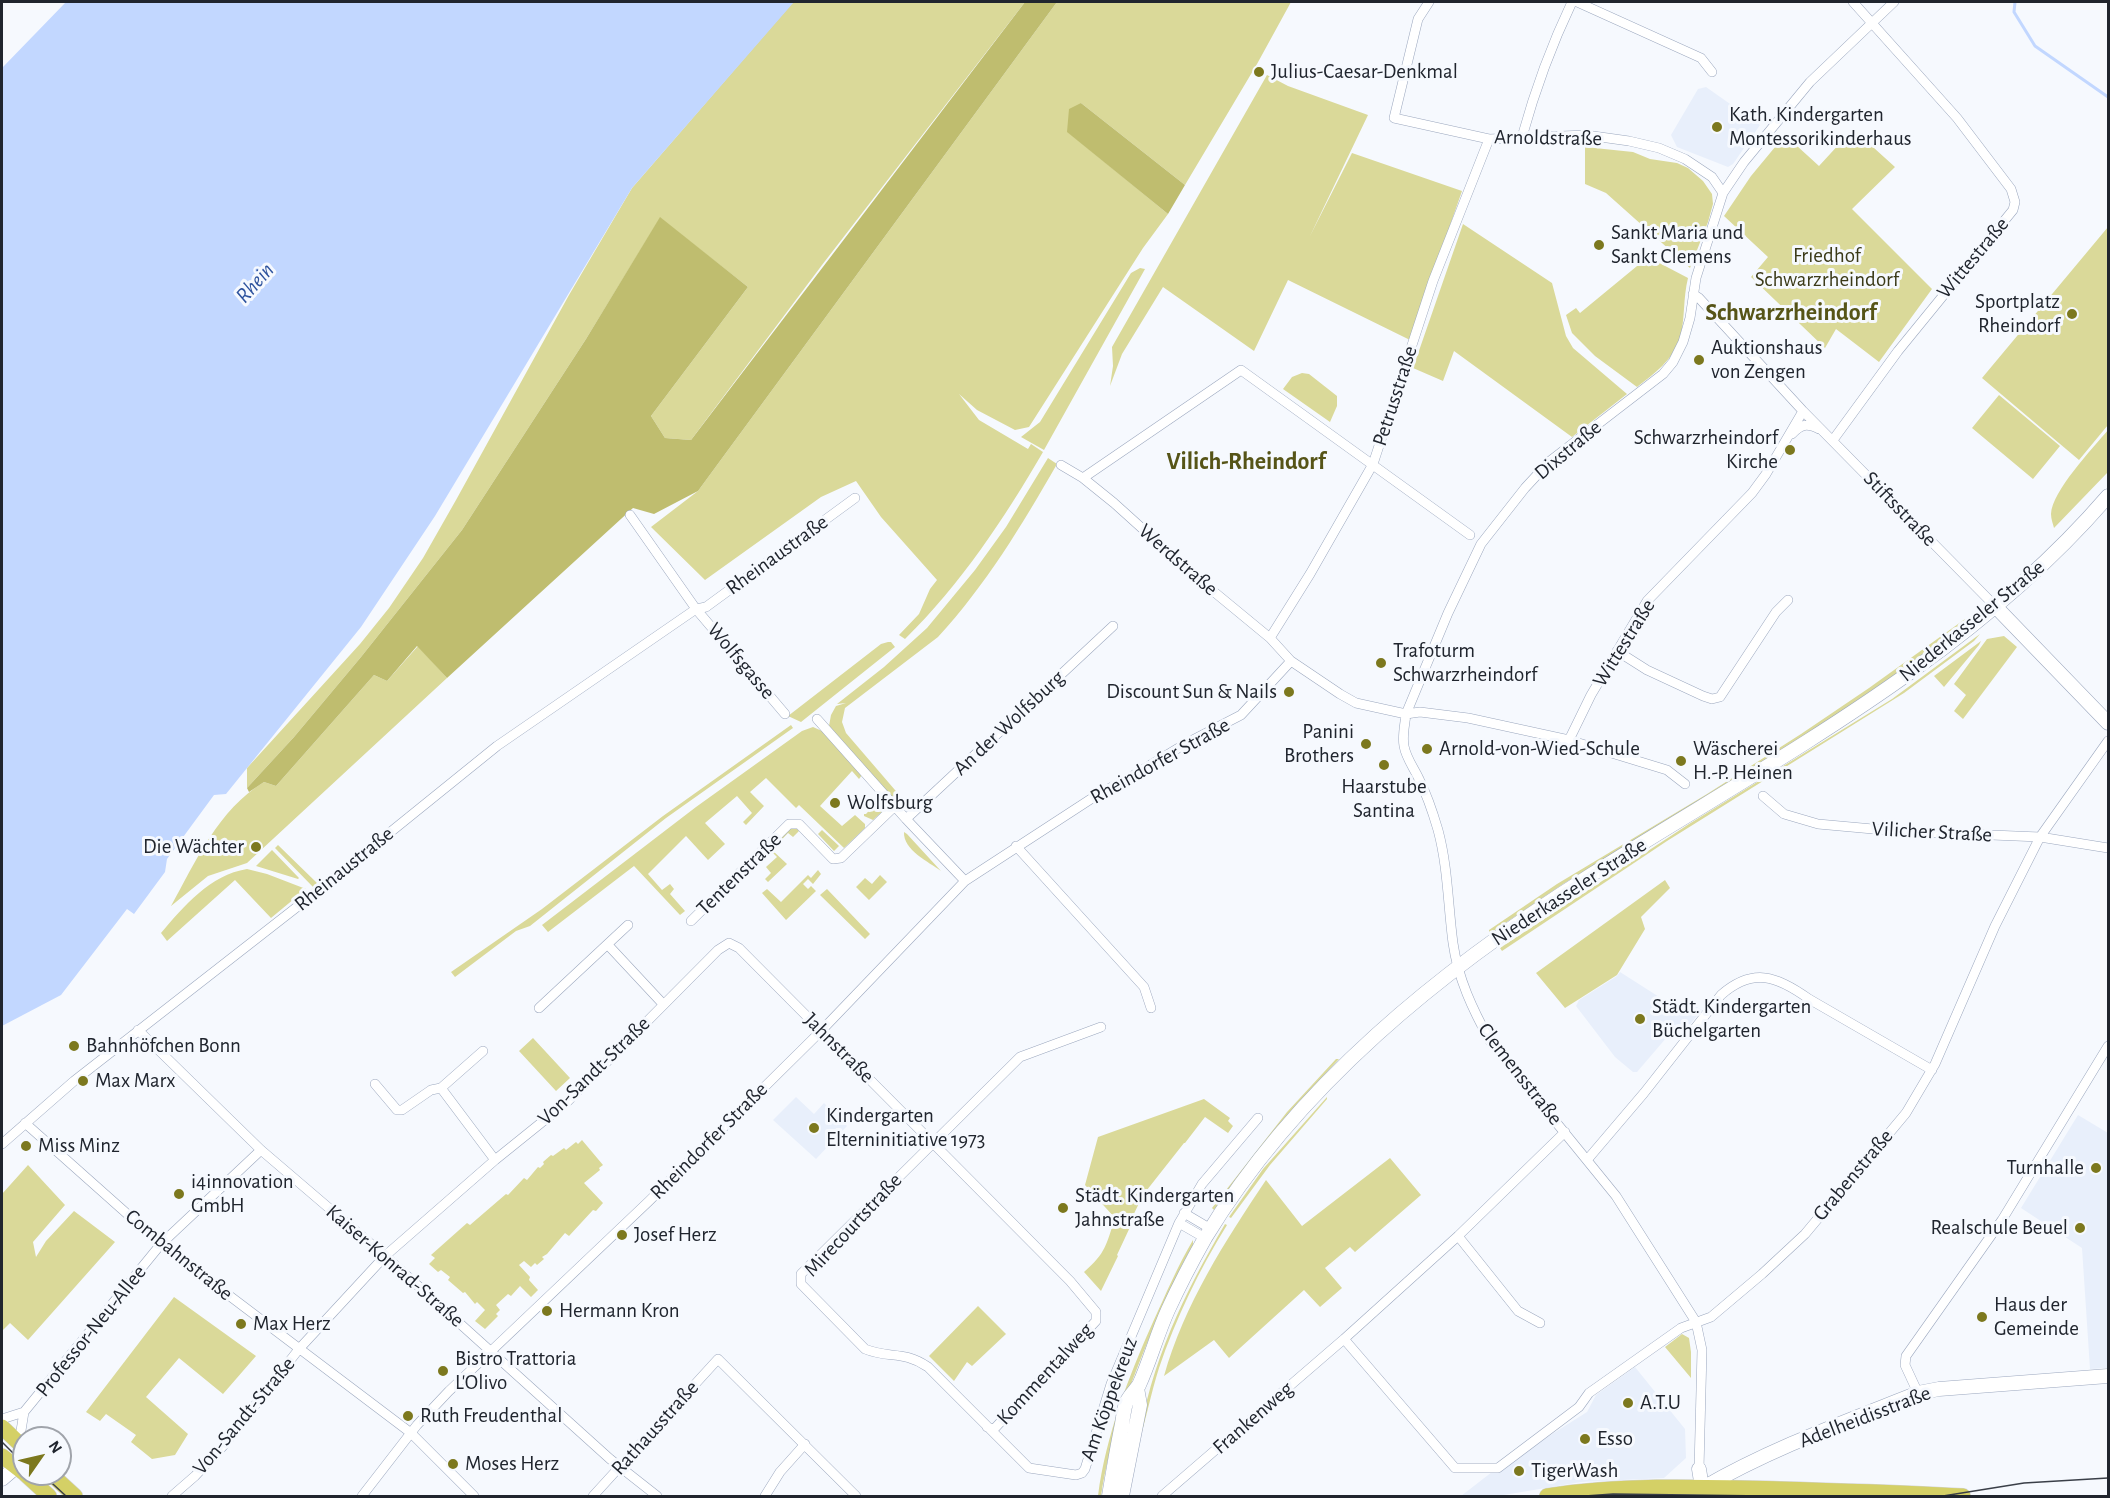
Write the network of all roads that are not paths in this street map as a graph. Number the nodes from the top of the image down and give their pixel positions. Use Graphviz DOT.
graph roads {
  1 [pos="1429,2"];
  2 [pos="1575,2"];
  3 [pos="1853,2"];
  4 [pos="1894,2"];
  5 [pos="1872,22"];
  6 [pos="1712,72"];
  7 [pos="1522,137"];
  8 [pos="1489,139"];
  9 [pos="1723,193"];
  10 [pos="1693,294"];
  11 [pos="1803,411"];
  12 [pos="1824,432"];
  13 [pos="1833,440"];
  14 [pos="1782,444"];
  15 [pos="1373,464"];
  16 [pos="1061,465"];
  17 [pos="1083,478"];
  18 [pos="2109,496"];
  19 [pos="855,498"];
  20 [pos="630,515"];
  21 [pos="1470,535"];
  22 [pos="1788,600"];
  23 [pos="1995,606"];
  24 [pos="696,609"];
  25 [pos="1113,626"];
  26 [pos="1269,638"];
  27 [pos="1617,651"];
  28 [pos="1291,661"];
  29 [pos="785,714"];
  30 [pos="1406,714"];
  31 [pos="817,719"];
  32 [pos="2109,723"];
  33 [pos="1569,740"];
  34 [pos="2109,741"];
  35 [pos="1685,784"];
  36 [pos="1763,796"];
  37 [pos="894,807"];
  38 [pos="906,819"];
  39 [pos="2040,837"];
  40 [pos="1016,846"];
  41 [pos="2109,848"];
  42 [pos="965,880"];
  43 [pos="691,921"];
  44 [pos="628,926"];
  45 [pos="729,943"];
  46 [pos="608,945"];
  47 [pos="1458,966"];
  48 [pos="663,1004"];
  49 [pos="539,1008"];
  50 [pos="1151,1008"];
  51 [pos="1101,1027"];
  52 [pos="138,1030"];
  53 [pos="821,1031"];
  54 [pos="2109,1046"];
  55 [pos="483,1051"];
  56 [pos="1932,1070"];
  57 [pos="375,1084"];
  58 [pos="441,1088"];
  59 [pos="1258,1118"];
  60 [pos="25,1123"];
  61 [pos="1565,1132"];
  62 [pos="933,1142"];
  63 [pos="2,1144"];
  64 [pos="261,1150"];
  65 [pos="495,1160"];
  66 [pos="1587,1160"];
  67 [pos="1184,1213"];
  68 [pos="1179,1223"];
  69 [pos="1208,1234"];
  70 [pos="1458,1236"];
  71 [pos="161,1244"];
  72 [pos="385,1256"];
  73 [pos="1096,1312"];
  74 [pos="1696,1322"];
  75 [pos="1540,1323"];
  76 [pos="1344,1339"];
  77 [pos="300,1348"];
  78 [pos="492,1352"];
  79 [pos="2109,1376"];
  80 [pos="1137,1388"];
  81 [pos="1916,1389"];
  82 [pos="24,1412"];
  83 [pos="2,1419"];
  84 [pos="23,1426"];
  85 [pos="987,1427"];
  86 [pos="411,1433"];
  87 [pos="805,1444"];
  88 [pos="620,1467"];
  89 [pos="1699,1469"];
  90 [pos="37,1486"];
  91 [pos="64,1486"];
  92 [pos="1703,1492"];
  93 [pos="49,1497"];
  94 [pos="75,1497"];
  95 [pos="172,1497"];
  96 [pos="362,1497"];
  97 [pos="474,1497"];
  98 [pos="593,1497"];
  99 [pos="657,1497"];
  100 [pos="765,1497"];
  101 [pos="856,1497"];
  102 [pos="1109,1497"];
  103 [pos="1122,1497"];
  104 [pos="1162,1497"];
  105 [pos="1547,1497"];
  106 [pos="1963,1497"];
  1 -- 8 [label="street, Arnoldstraße"];
  2 -- 6 [label="street"];
  2 -- 7 [label="street"];
  3 -- 5 [label="street"];
  4 -- 5 [label="street, Dixstraße"];
  5 -- 9 [label="street, Dixstraße"];
  5 -- 13 [label="street, Wittestraße"];
  7 -- 8 [label="street, Arnoldstraße"];
  7 -- 9 [label="street, Arnoldstraße"];
  8 -- 15 [label="street, Petrusstraße"];
  9 -- 10 [label="street, Dixstraße"];
  10 -- 11 [label="street, Stiftsstraße"];
  10 -- 30 [label="street, Dixstraße"];
  11 -- 12 [label="street, Stiftsstraße"];
  11 -- 14 [label="street, Wittestraße"];
  12 -- 13 [label="street, Stiftsstraße"];
  12 -- 14 [label="street, Wittestraße"];
  13 -- 23 [label="street, Stiftsstraße"];
  14 -- 27 [label="street, Wittestraße"];
  15 -- 17 [label="street"];
  15 -- 21 [label="street"];
  15 -- 26 [label="street, Petrusstraße"];
  16 -- 17 [label="street, Werdstraße"];
  17 -- 26 [label="street, Werdstraße"];
  18 -- 23 [label="main road, Niederkasseler Straße"];
  19 -- 24 [label="street, Rheinaustraße"];
  20 -- 24 [label="street"];
  22 -- 27 [label="street"];
  23 -- 32 [label="main road, Stiftsstraße"];
  23 -- 47 [label="main road, Niederkasseler Straße"];
  24 -- 29 [label="street, Wolfsgasse"];
  24 -- 52 [label="street, Rheinaustraße"];
  25 -- 38 [label="street, An der Wolfsburg"];
  26 -- 28 [label="street, Werdstraße"];
  27 -- 33 [label="street, Wittestraße"];
  28 -- 30 [label="street"];
  28 -- 40 [label="street, Rheindorfer Straße"];
  30 -- 33 [label="street"];
  30 -- 47 [label="street, Clemensstraße"];
  31 -- 37 [label="street"];
  33 -- 35 [label="street"];
  34 -- 39 [label="street, Grabenstraße"];
  36 -- 39 [label="street, Vilicher Straße"];
  37 -- 38 [label="street"];
  37 -- 43 [label="street, Tentenstraße"];
  38 -- 42 [label="street"];
  39 -- 41 [label="street, Vilicher Straße"];
  39 -- 56 [label="street, Grabenstraße"];
  40 -- 42 [label="street, Rheindorfer Straße"];
  40 -- 50 [label="street"];
  42 -- 53 [label="street, Rheindorfer Straße"];
  44 -- 46 [label="street"];
  45 -- 48 [label="street, Von-Sandt-Straße"];
  45 -- 53 [label="street, Jahnstraße"];
  46 -- 48 [label="street, Von-Sandt-Straße"];
  46 -- 49 [label="street"];
  47 -- 61 [label="street, Clemensstraße"];
  47 -- 69 [label="main road, Niederkasseler Straße"];
  48 -- 65 [label="street, Von-Sandt-Straße"];
  51 -- 62 [label="street, Mirecourtstraße"];
  52 -- 60 [label="street, Rheinaustraße"];
  52 -- 64 [label="street, Kaiser-Konrad-Straße"];
  53 -- 62 [label="street, Jahnstraße"];
  53 -- 78 [label="street, Rheindorfer Straße"];
  54 -- 81 [label="street"];
  55 -- 58 [label="street"];
  56 -- 66 [label="street"];
  56 -- 74 [label="street, Grabenstraße"];
  57 -- 58 [label="street"];
  58 -- 65 [label="street"];
  59 -- 67 [label="street, Am Köppekreuz"];
  60 -- 63 [label="street, Rheinaustraße"];
  60 -- 71 [label="street, Combahnstraße"];
  61 -- 66 [label="street, Clemensstraße"];
  61 -- 70 [label="street, Frankenweg"];
  62 -- 73 [label="street, Jahnstraße"];
  62 -- 85 [label="street, Mirecourtstraße"];
  64 -- 71 [label="street, Professor-Neu-Allee"];
  64 -- 72 [label="street, Kaiser-Konrad-Straße"];
  65 -- 72 [label="street, Von-Sandt-Straße"];
  66 -- 74 [label="street, Clemensstraße"];
  67 -- 68 [label="street, Am Köppekreuz"];
  67 -- 69 [label="street"];
  68 -- 69 [label="street"];
  68 -- 85 [label="street, Am Köppekreuz"];
  69 -- 80 [label="main road, Niederkasseler Straße"];
  70 -- 75 [label="street"];
  70 -- 76 [label="street, Frankenweg"];
  71 -- 77 [label="street, Combahnstraße"];
  71 -- 82 [label="street, Professor-Neu-Allee"];
  72 -- 77 [label="street, Von-Sandt-Straße"];
  72 -- 78 [label="street, Kaiser-Konrad-Straße"];
  73 -- 85 [label="street, Kommentalweg"];
  74 -- 76 [label="street, Grabenstraße"];
  74 -- 89 [label="street, Clemensstraße"];
  76 -- 104 [label="street, Frankenweg"];
  77 -- 86 [label="street, Combahnstraße"];
  77 -- 95 [label="street, Von-Sandt-Straße"];
  78 -- 86 [label="street, Rheindorfer Straße"];
  78 -- 88 [label="street, Kaiser-Konrad-Straße"];
  79 -- 81 [label="main road, Adelheidisstraße"];
  80 -- 102 [label="main road, Niederkasseler Straße"];
  80 -- 103 [label="main road, Niederkasseler Straße"];
  81 -- 92 [label="main road, Adelheidisstraße"];
  82 -- 83 [label="street, Professor-Neu-Allee"];
  82 -- 84 [label="street, Professor-Neu-Allee"];
  86 -- 96 [label="street, Rheindorfer Straße"];
  86 -- 97 [label="street, Combahnstraße"];
  87 -- 88 [label="street, Rathausstraße"];
  87 -- 100 [label="street"];
  87 -- 101 [label="street"];
  88 -- 98 [label="street, Rathausstraße"];
  88 -- 99 [label="street, Kaiser-Konrad-Straße"];
  89 -- 92 [label="main road, Clemensstraße"];
  90 -- 93 [label="main road"];
  91 -- 94 [label="main road"];
  92 -- 105 [label="main road"];
  92 -- 106 [label="main road"];
}
